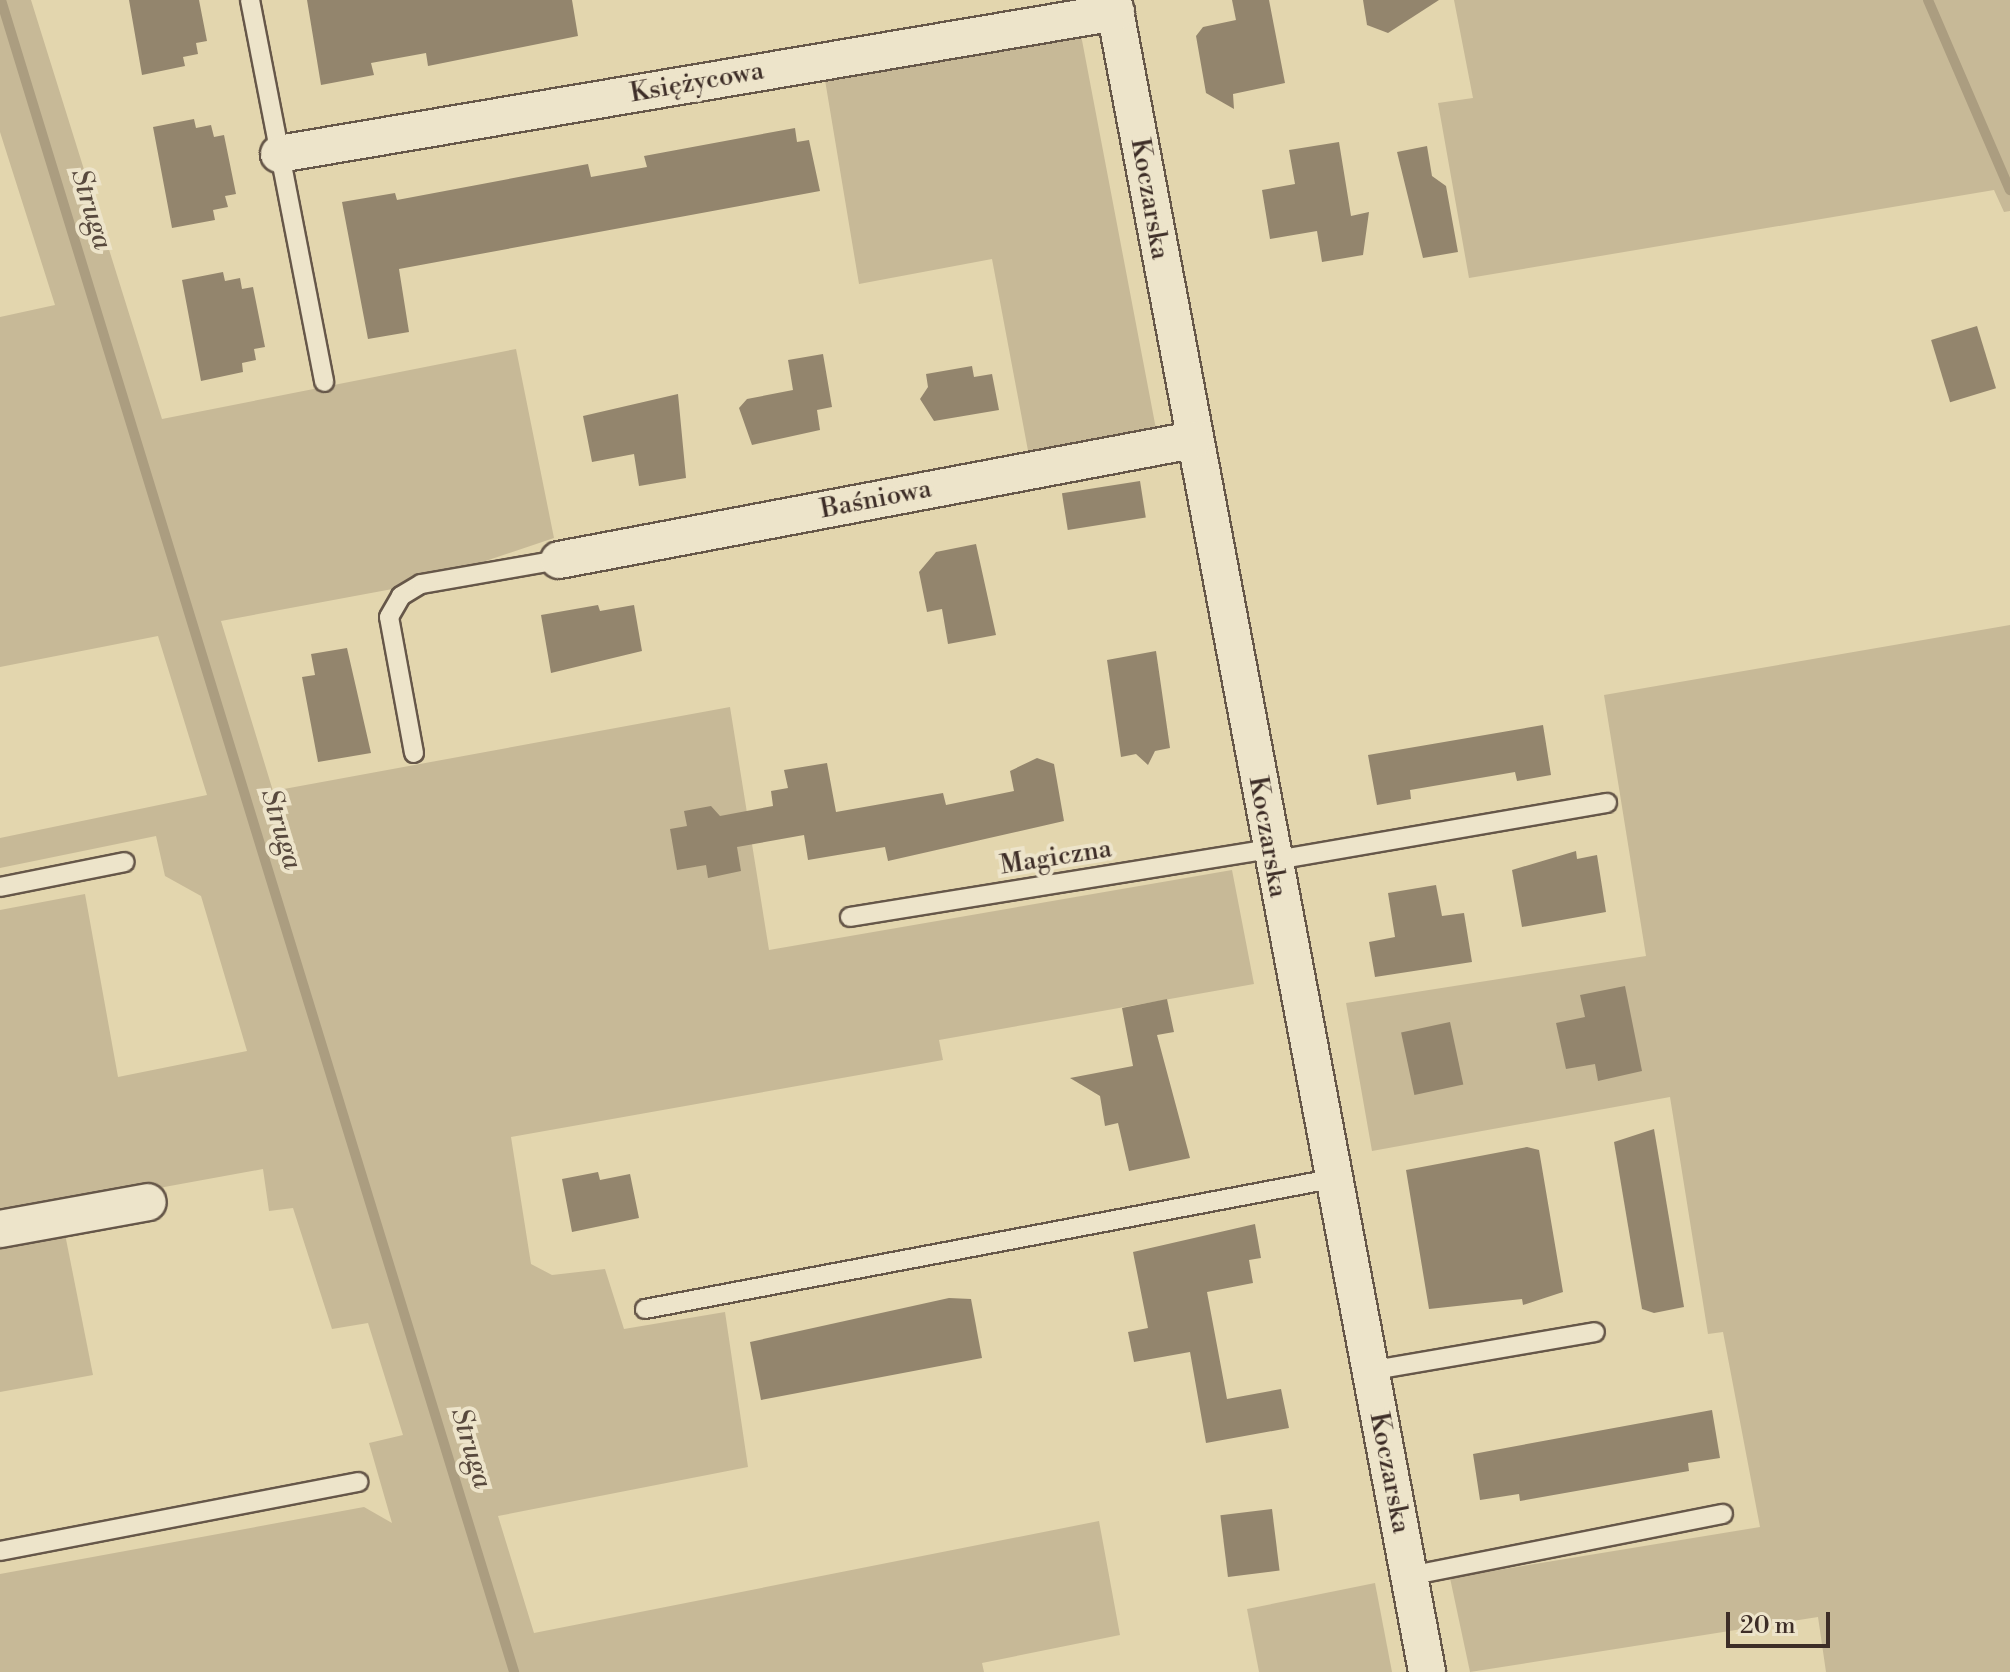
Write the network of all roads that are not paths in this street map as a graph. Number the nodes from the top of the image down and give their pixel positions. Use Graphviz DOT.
graph roads {
  1 [pos="250,0"];
  2 [pos="1114,6"];
  3 [pos="279,154"];
  4 [pos="324,382"];
  5 [pos="1193,440"];
  6 [pos="559,560"];
  7 [pos="414,753"];
  8 [pos="1607,803"];
  9 [pos="1270,855"];
  10 [pos="125,862"];
  11 [pos="0,887"];
  12 [pos="850,917"];
  13 [pos="1331,1179"];
  14 [pos="148,1202"];
  15 [pos="0,1229"];
  16 [pos="645,1309"];
  17 [pos="1595,1332"];
  18 [pos="1368,1371"];
  19 [pos="358,1482"];
  20 [pos="1723,1514"];
  21 [pos="0,1551"];
  22 [pos="1409,1576"];
  23 [pos="1427,1672"];
  1 -- 3 [label="lane"];
  2 -- 3 [label="street, Księżycowa"];
  2 -- 5 [label="street, Koczarska"];
  3 -- 4 [label="lane"];
  5 -- 6 [label="street, Baśniowa"];
  5 -- 9 [label="street, Koczarska"];
  6 -- 7 [label="lane"];
  8 -- 9 [label="lane, Magiczna"];
  9 -- 12 [label="lane, Magiczna"];
  9 -- 13 [label="street, Koczarska"];
  10 -- 11 [label="lane"];
  13 -- 16 [label="lane"];
  13 -- 18 [label="street, Koczarska"];
  14 -- 15 [label="street"];
  17 -- 18 [label="lane"];
  18 -- 22 [label="street, Koczarska"];
  19 -- 21 [label="lane"];
  20 -- 22 [label="lane"];
  22 -- 23 [label="street, Koczarska"];
}
